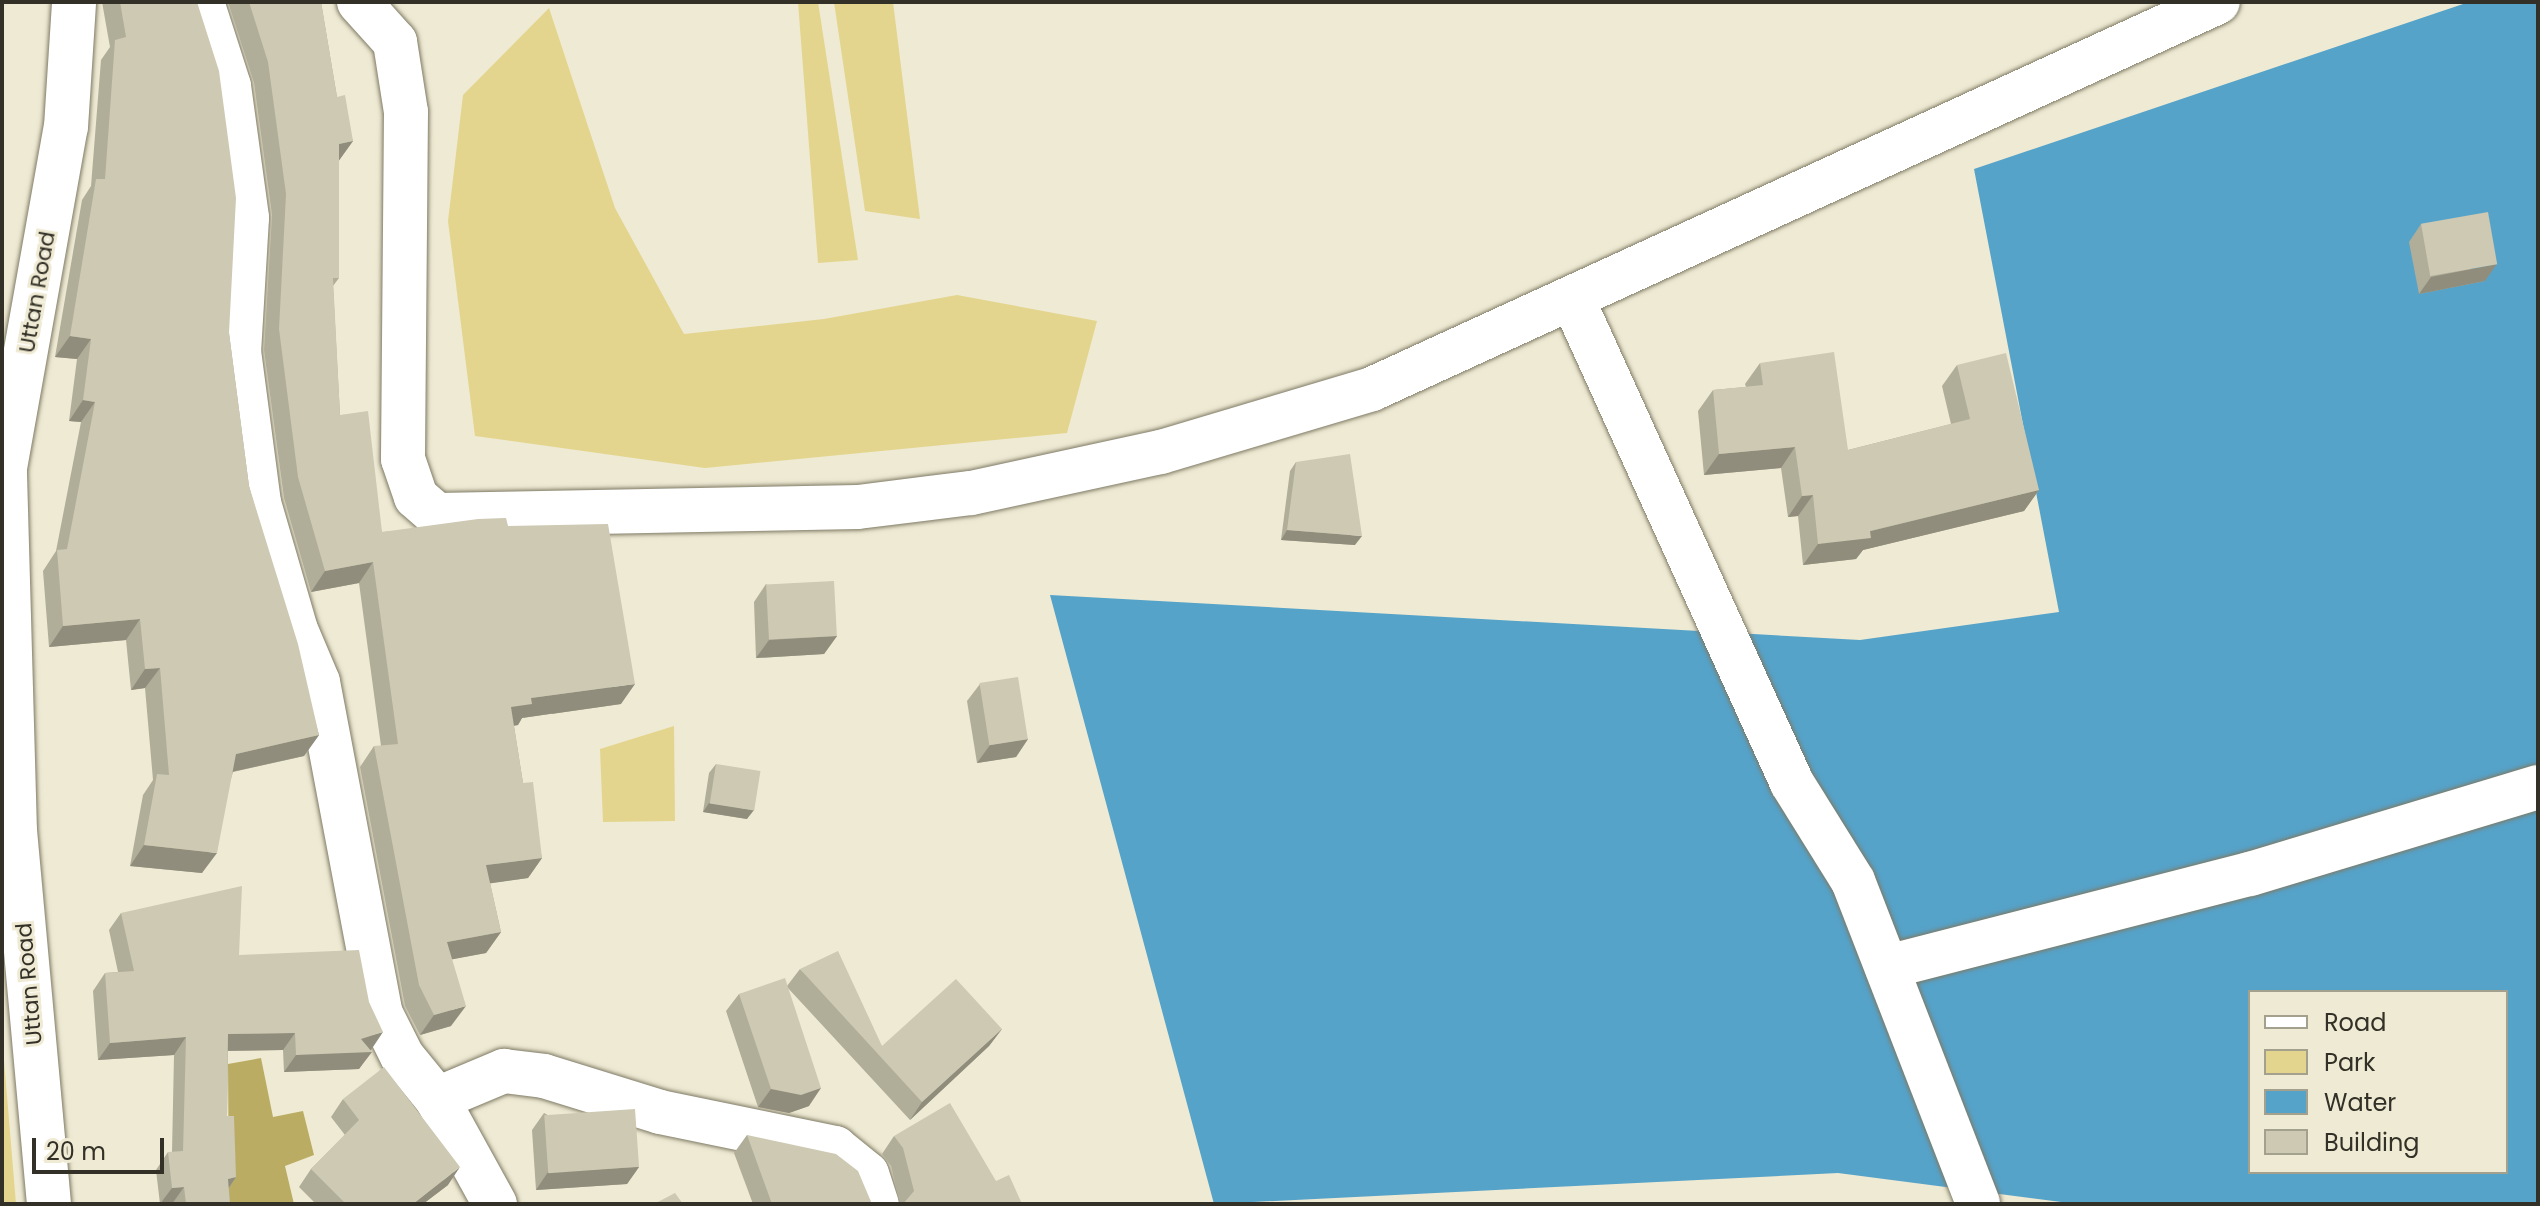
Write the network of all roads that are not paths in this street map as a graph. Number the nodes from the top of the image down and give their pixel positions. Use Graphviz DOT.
graph roads {
  1 [pos="74,2"];
  2 [pos="202,2"];
  3 [pos="359,2"];
  4 [pos="2218,2"];
  5 [pos="1573,300"];
  6 [pos="2538,787"];
  7 [pos="1887,967"];
  8 [pos="437,1099"];
  9 [pos="49,1204"];
  10 [pos="495,1204"];
  11 [pos="877,1204"];
  12 [pos="1978,1204"];
  1 -- 9 [label="street, Uttan Road"];
  2 -- 8 [label="street"];
  3 -- 5 [label="street"];
  4 -- 5 [label="street"];
  5 -- 7 [label="street"];
  6 -- 7 [label="street"];
  7 -- 12 [label="street"];
  8 -- 10 [label="street"];
  8 -- 11 [label="street"];
}
